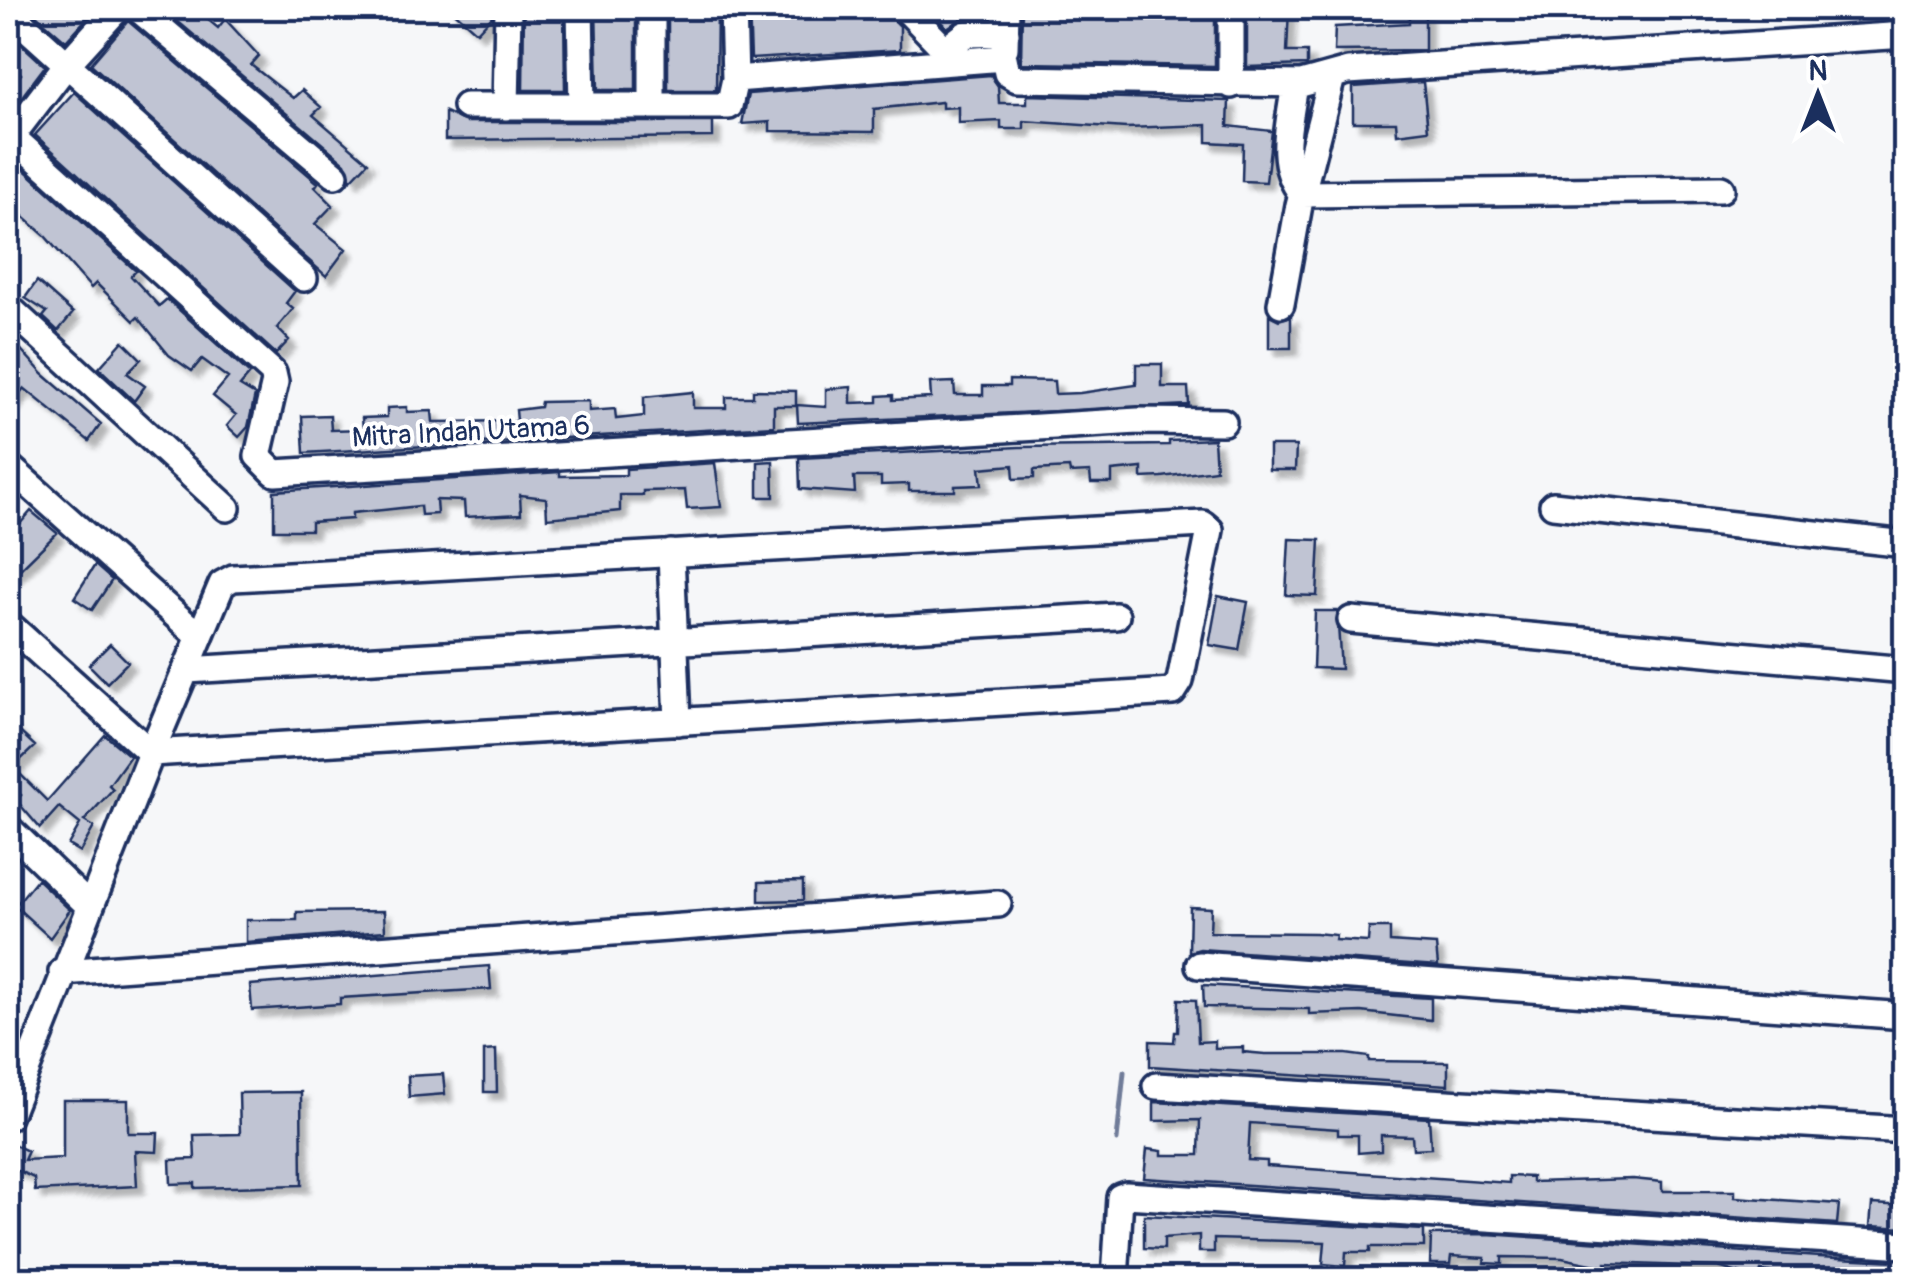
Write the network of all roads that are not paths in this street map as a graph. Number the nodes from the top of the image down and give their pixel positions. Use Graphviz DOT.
graph roads {
  1 [pos="118,8"];
  2 [pos="137,8"];
  3 [pos="508,8"];
  4 [pos="580,8"];
  5 [pos="652,8"];
  6 [pos="733,8"];
  7 [pos="905,8"];
  8 [pos="1231,8"];
  9 [pos="8,11"];
  10 [pos="1006,33"];
  11 [pos="1906,35"];
  12 [pos="951,55"];
  13 [pos="67,64"];
  14 [pos="1332,78"];
  15 [pos="735,80"];
  16 [pos="1295,84"];
  17 [pos="1231,85"];
  18 [pos="582,105"];
  19 [pos="466,106"];
  20 [pos="652,106"];
  21 [pos="506,107"];
  22 [pos="10,135"];
  23 [pos="335,175"];
  24 [pos="1296,185"];
  25 [pos="1721,189"];
  26 [pos="304,278"];
  27 [pos="1281,304"];
  28 [pos="8,307"];
  29 [pos="1223,422"];
  30 [pos="8,466"];
  31 [pos="1553,506"];
  32 [pos="227,508"];
  33 [pos="1906,544"];
  34 [pos="671,553"];
  35 [pos="1116,616"];
  36 [pos="1351,620"];
  37 [pos="8,624"];
  38 [pos="200,637"];
  39 [pos="676,642"];
  40 [pos="186,670"];
  41 [pos="1906,670"];
  42 [pos="678,722"];
  43 [pos="151,753"];
  44 [pos="8,828"];
  45 [pos="998,904"];
  46 [pos="90,907"];
  47 [pos="1199,965"];
  48 [pos="62,972"];
  49 [pos="1906,1016"];
  50 [pos="1156,1086"];
  51 [pos="8,1116"];
  52 [pos="1906,1130"];
  53 [pos="1906,1245"];
  54 [pos="1115,1280"];
  1 -- 13 [label="street"];
  2 -- 23 [label="street"];
  3 -- 21 [label="street"];
  4 -- 18 [label="street"];
  5 -- 20 [label="street"];
  6 -- 15 [label="street"];
  7 -- 12 [label="street"];
  8 -- 17 [label="street"];
  9 -- 13 [label="street"];
  10 -- 12 [label="street"];
  10 -- 17 [label="street"];
  11 -- 14 [label="street"];
  12 -- 15 [label="street"];
  13 -- 22 [label="street"];
  13 -- 26 [label="street"];
  14 -- 16 [label="street"];
  14 -- 24 [label="street"];
  15 -- 20 [label="street"];
  16 -- 17 [label="street"];
  16 -- 24 [label="street"];
  18 -- 20 [label="street"];
  18 -- 21 [label="street"];
  19 -- 21 [label="street"];
  22 -- 29 [label="street, Mitra Indah Utama 6"];
  24 -- 25 [label="street"];
  24 -- 27 [label="street"];
  28 -- 32 [label="street"];
  30 -- 38 [label="street"];
  31 -- 33 [label="street"];
  34 -- 38 [label="street"];
  34 -- 39 [label="street"];
  34 -- 42 [label="street"];
  35 -- 39 [label="street"];
  36 -- 41 [label="street"];
  37 -- 43 [label="street"];
  38 -- 40 [label="street"];
  39 -- 40 [label="street"];
  39 -- 42 [label="street"];
  40 -- 43 [label="street"];
  42 -- 43 [label="street"];
  43 -- 46 [label="street"];
  44 -- 46 [label="street"];
  45 -- 48 [label="street"];
  46 -- 48 [label="street"];
  47 -- 49 [label="street"];
  48 -- 51 [label="street"];
  50 -- 52 [label="street"];
  53 -- 54 [label="street"];
}
